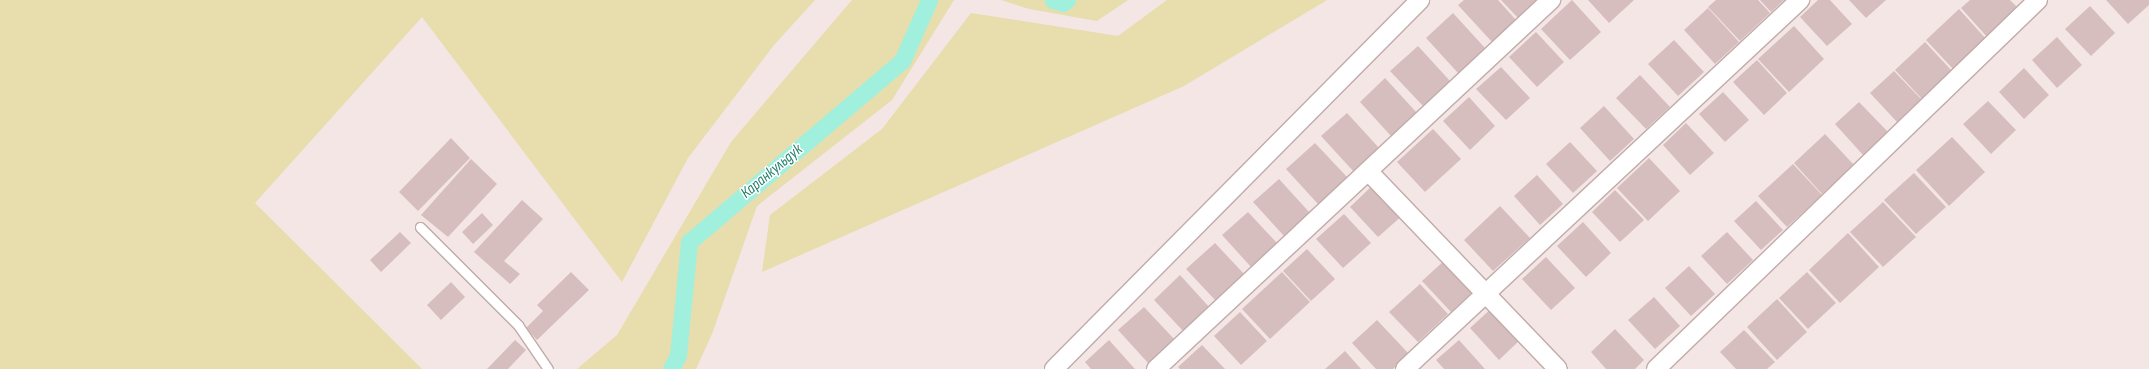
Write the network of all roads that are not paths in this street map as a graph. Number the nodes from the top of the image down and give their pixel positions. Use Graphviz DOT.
graph roads {
  1 [pos="1420,0"];
  2 [pos="1551,0"];
  3 [pos="1800,0"];
  4 [pos="2038,0"];
  5 [pos="1368,171"];
  6 [pos="420,227"];
  7 [pos="1485,294"];
  8 [pos="548,369"];
  9 [pos="1054,369"];
  10 [pos="1156,369"];
  11 [pos="1405,369"];
  12 [pos="1558,369"];
  13 [pos="1656,369"];
  1 -- 9 [label="street"];
  2 -- 5 [label="street"];
  3 -- 7 [label="street"];
  4 -- 13 [label="street"];
  5 -- 7 [label="street"];
  5 -- 10 [label="street"];
  6 -- 8 [label="lane"];
  7 -- 11 [label="street"];
  7 -- 12 [label="street"];
}
